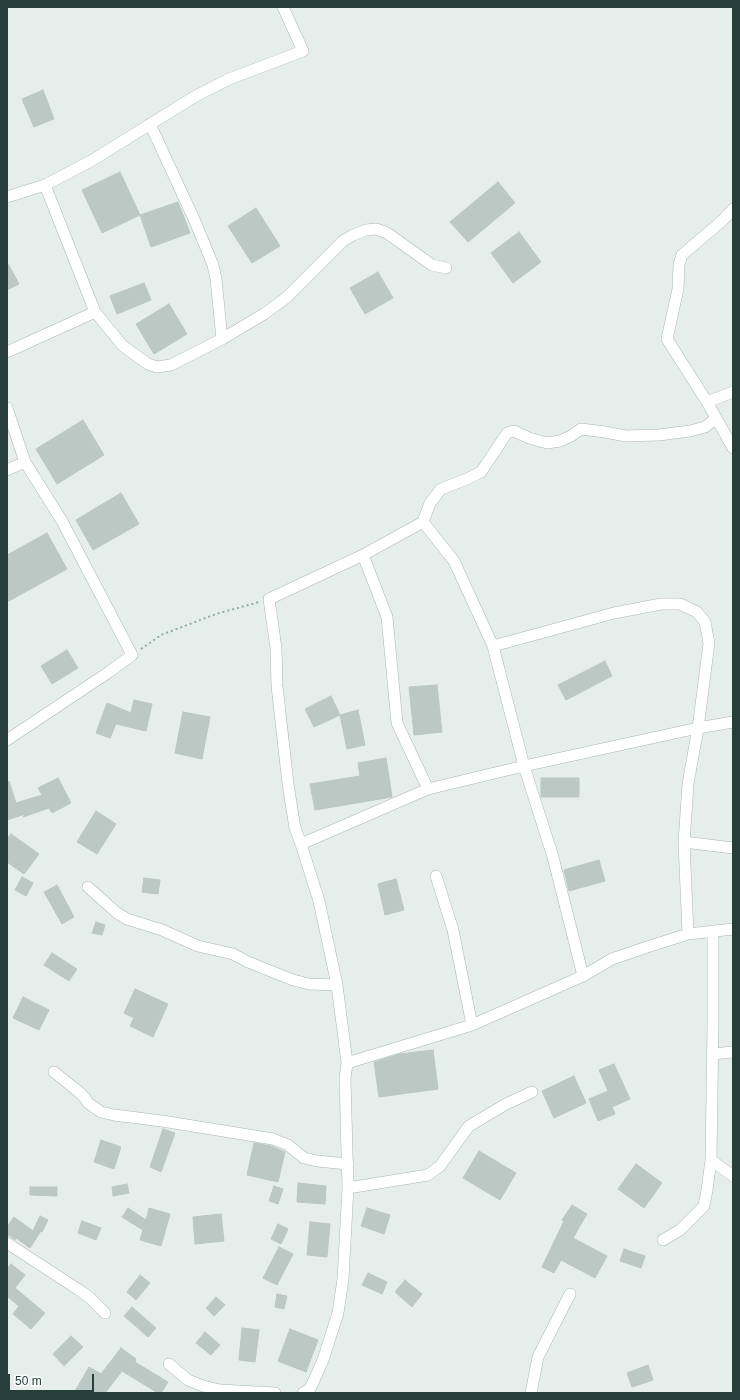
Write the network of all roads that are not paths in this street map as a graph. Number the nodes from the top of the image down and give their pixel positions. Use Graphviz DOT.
graph roads {
  1 [pos="283,7"];
  2 [pos="150,124"];
  3 [pos="45,185"];
  4 [pos="7,197"];
  5 [pos="733,209"];
  6 [pos="446,268"];
  7 [pos="95,312"];
  8 [pos="222,339"];
  9 [pos="7,352"];
  10 [pos="733,392"];
  11 [pos="707,402"];
  12 [pos="7,408"];
  13 [pos="715,419"];
  14 [pos="733,448"];
  15 [pos="25,462"];
  16 [pos="7,470"];
  17 [pos="422,522"];
  18 [pos="363,555"];
  19 [pos="493,646"];
  20 [pos="733,722"];
  21 [pos="698,728"];
  22 [pos="7,740"];
  23 [pos="524,766"];
  24 [pos="428,789"];
  25 [pos="684,842"];
  26 [pos="302,844"];
  27 [pos="733,848"];
  28 [pos="436,876"];
  29 [pos="88,887"];
  30 [pos="733,929"];
  31 [pos="713,930"];
  32 [pos="688,934"];
  33 [pos="583,976"];
  34 [pos="337,985"];
  35 [pos="472,1025"];
  36 [pos="733,1052"];
  37 [pos="713,1054"];
  38 [pos="347,1063"];
  39 [pos="54,1072"];
  40 [pos="532,1092"];
  41 [pos="711,1160"];
  42 [pos="348,1164"];
  43 [pos="733,1176"];
  44 [pos="348,1188"];
  45 [pos="663,1240"];
  46 [pos="7,1243"];
  47 [pos="570,1294"];
  48 [pos="105,1313"];
  49 [pos="169,1364"];
  50 [pos="308,1392"];
  51 [pos="275,1393"];
  52 [pos="531,1393"];
  1 -- 2 [label="street"];
  2 -- 3 [label="street"];
  2 -- 8 [label="street"];
  3 -- 4 [label="street"];
  3 -- 7 [label="street"];
  5 -- 11 [label="street"];
  6 -- 8 [label="street"];
  7 -- 8 [label="street"];
  7 -- 9 [label="street"];
  10 -- 11 [label="street"];
  11 -- 13 [label="street"];
  12 -- 15 [label="street"];
  13 -- 14 [label="street"];
  13 -- 17 [label="street"];
  15 -- 16 [label="street"];
  15 -- 22 [label="street"];
  17 -- 18 [label="street"];
  17 -- 19 [label="street"];
  18 -- 24 [label="street"];
  18 -- 26 [label="street"];
  19 -- 21 [label="street"];
  19 -- 23 [label="street"];
  20 -- 21 [label="street"];
  21 -- 23 [label="street"];
  21 -- 25 [label="street"];
  23 -- 24 [label="street"];
  23 -- 33 [label="street"];
  24 -- 26 [label="street"];
  25 -- 27 [label="street"];
  25 -- 32 [label="street"];
  26 -- 34 [label="street"];
  28 -- 35 [label="street"];
  29 -- 34 [label="street"];
  30 -- 31 [label="street"];
  31 -- 32 [label="street"];
  31 -- 37 [label="street"];
  32 -- 33 [label="street"];
  33 -- 35 [label="street"];
  34 -- 38 [label="street"];
  35 -- 38 [label="street"];
  36 -- 37 [label="street"];
  37 -- 41 [label="street"];
  38 -- 42 [label="street"];
  39 -- 42 [label="street"];
  40 -- 44 [label="street"];
  41 -- 43 [label="street"];
  41 -- 45 [label="street"];
  42 -- 44 [label="street"];
  44 -- 50 [label="street"];
  46 -- 48 [label="street"];
  47 -- 52 [label="street"];
  49 -- 51 [label="street"];
}
